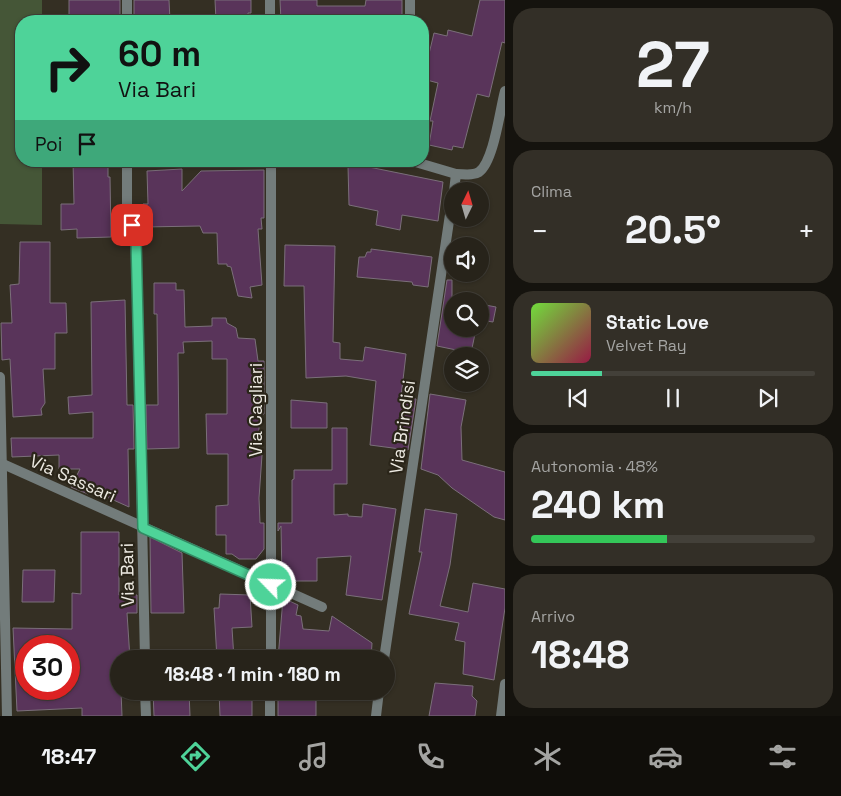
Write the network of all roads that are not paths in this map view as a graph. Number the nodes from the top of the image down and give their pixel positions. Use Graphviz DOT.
graph roads {
  1 [pos="127,0"];
  2 [pos="270,0"];
  3 [pos="410,0"];
  4 [pos="127,15"];
  5 [pos="270,15"];
  6 [pos="410,15"];
  7 [pos="505,91"];
  8 [pos="429,166"];
  9 [pos="127,167"];
  10 [pos="271,167"];
  11 [pos="456,174"];
  12 [pos="455,182"];
  13 [pos="448,228"];
  14 [pos="0,377"];
  15 [pos="3,464"];
  16 [pos="143,528"];
  17 [pos="271,585"];
  18 [pos="322,607"];
  19 [pos="145,650"];
  20 [pos="270,650"];
  21 [pos="385,650"];
  22 [pos="505,684"];
  23 [pos="145,700"];
  24 [pos="270,700"];
  25 [pos="378,700"];
  26 [pos="7,716"];
  27 [pos="146,716"];
  28 [pos="270,716"];
  29 [pos="376,716"];
  30 [pos="500,716"];
  1 -- 4 [label="street"];
  2 -- 5 [label="street"];
  3 -- 6 [label="street"];
  7 -- 11 [label="street"];
  8 -- 11 [label="street"];
  9 -- 16 [label="street, Via Bari"];
  10 -- 17 [label="street, Via Cagliari"];
  11 -- 12 [label="street"];
  13 -- 21 [label="street, Via Brindisi"];
  14 -- 15 [label="street"];
  15 -- 16 [label="street, Via Sassari"];
  15 -- 26 [label="street"];
  16 -- 17 [label="street, Via Sassari"];
  16 -- 19 [label="street, Via Bari"];
  17 -- 18 [label="street, Via Sassari"];
  17 -- 20 [label="street, Via Cagliari"];
  22 -- 30 [label="street"];
  23 -- 27 [label="street"];
  24 -- 28 [label="street"];
  25 -- 29 [label="street"];
}
